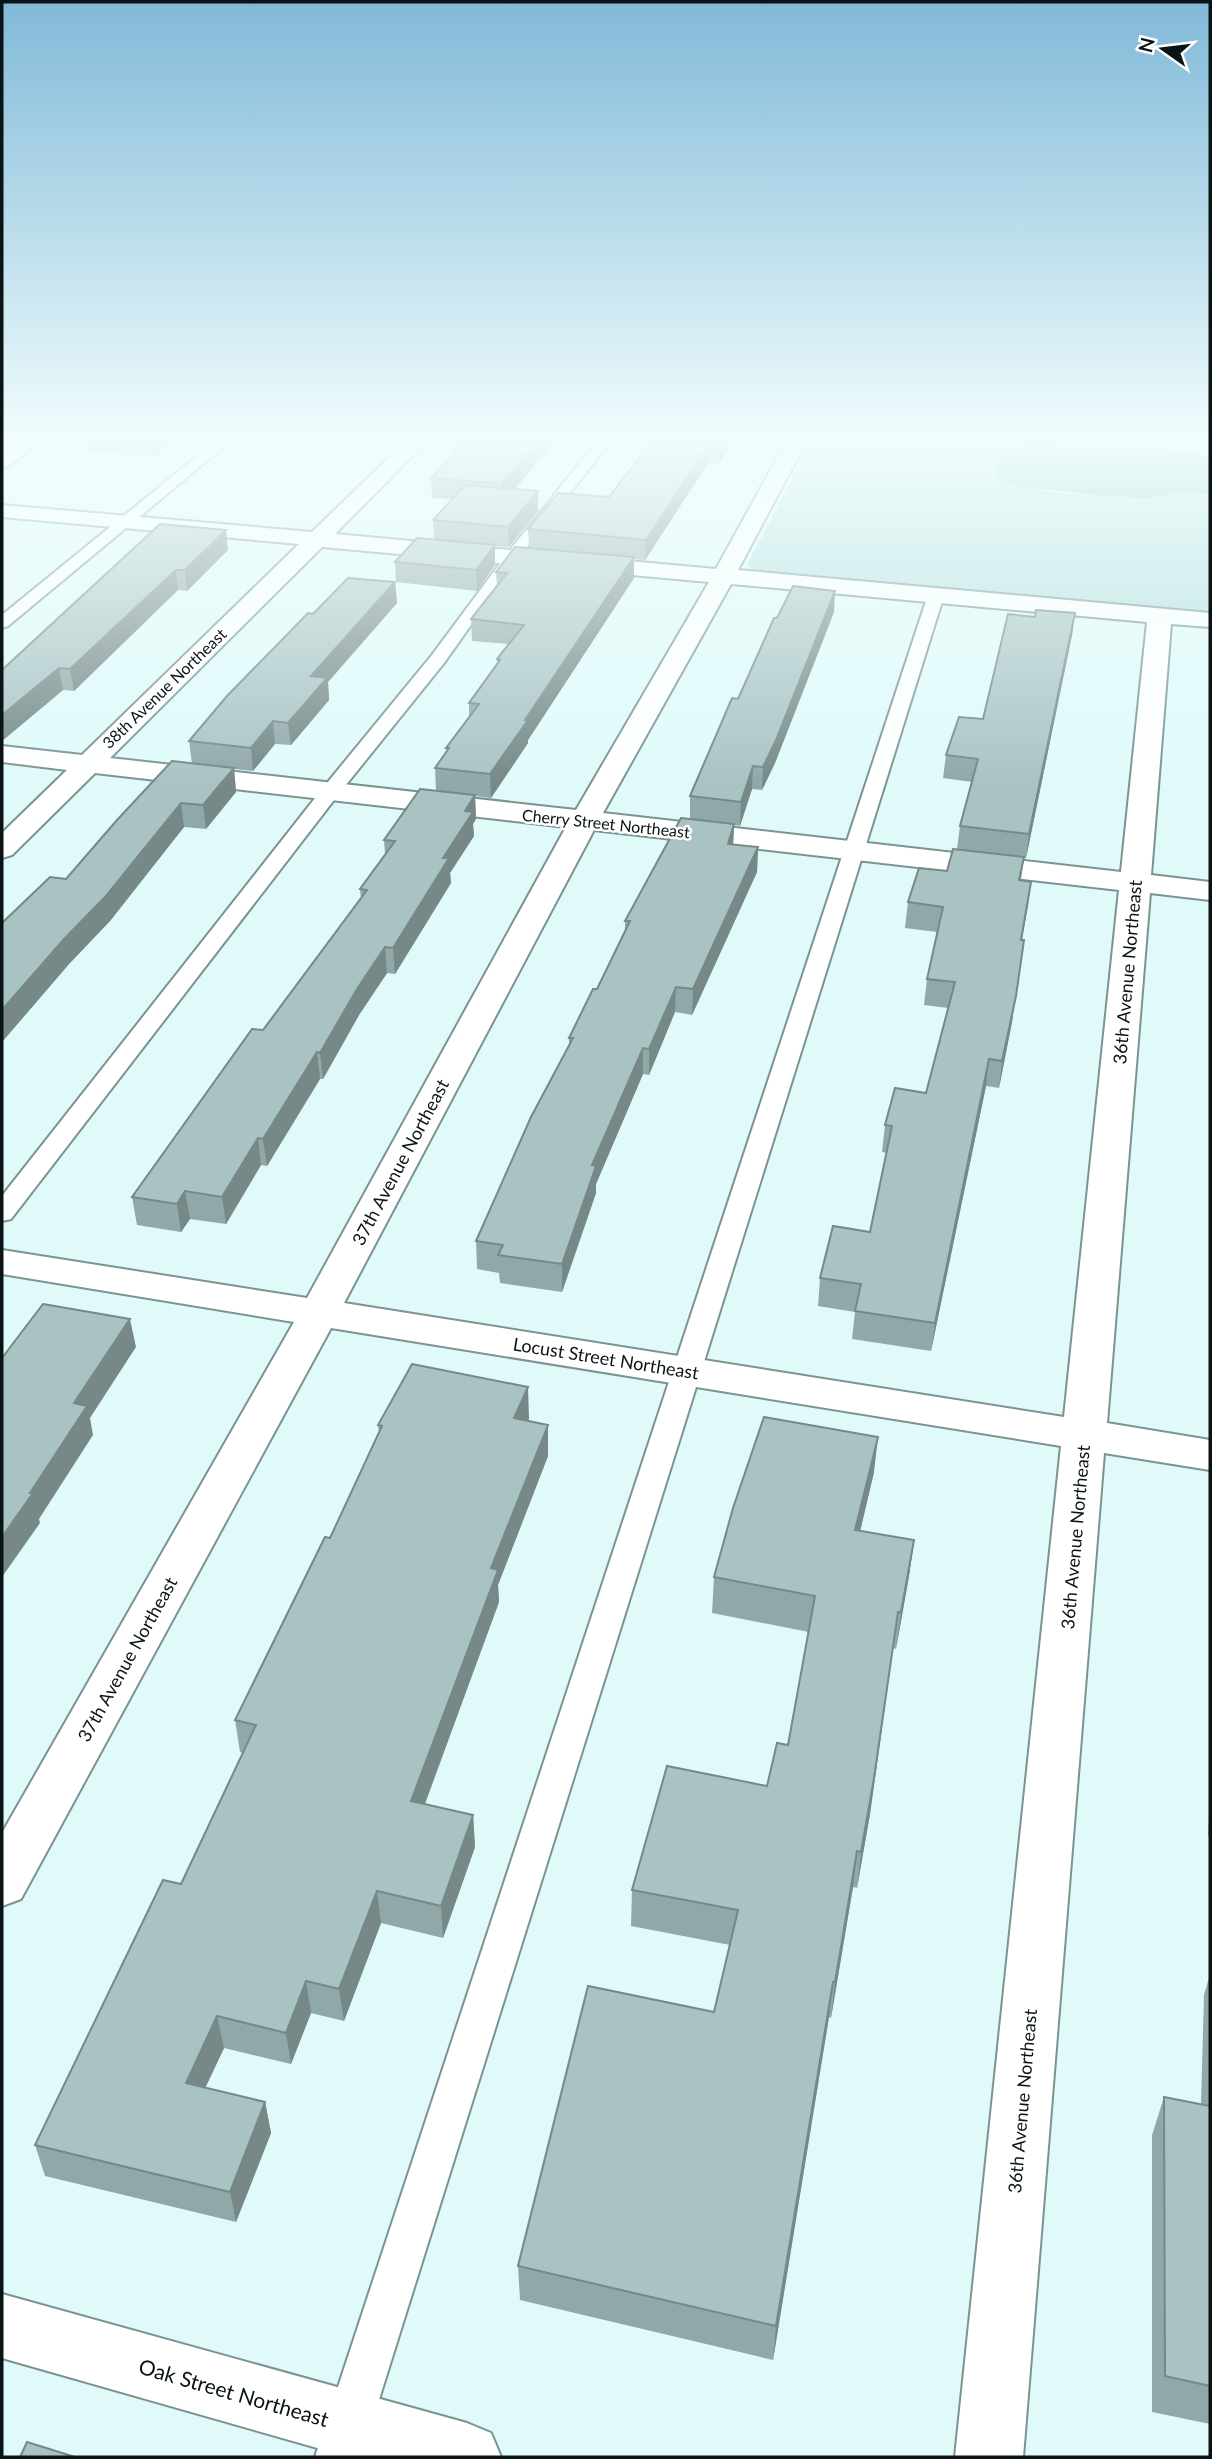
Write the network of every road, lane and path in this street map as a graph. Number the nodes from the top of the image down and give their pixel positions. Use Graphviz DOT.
graph roads {
  1 [pos="85,555"];
  2 [pos="302,555"];
  3 [pos="486,555"];
  4 [pos="735,555"];
  5 [pos="512,557"];
  6 [pos="724,575"];
  7 [pos="936,595"];
  8 [pos="1160,616"];
  9 [pos="1210,620"];
  10 [pos="2,622"];
  11 [pos="2,754"];
  12 [pos="86,765"];
  13 [pos="330,792"];
  14 [pos="584,821"];
  15 [pos="2,849"];
  16 [pos="855,850"];
  17 [pos="1135,883"];
  18 [pos="1210,891"];
  19 [pos="2,1213"];
  20 [pos="2,1262"];
  21 [pos="319,1313"];
  22 [pos="687,1371"];
  23 [pos="1084,1434"];
  24 [pos="1210,1455"];
  25 [pos="2,1883"];
  26 [pos="2,2326"];
  27 [pos="344,2441"];
  28 [pos="467,2457"];
  29 [pos="989,2457"];
  1 -- 10 [label="lane"];
  2 -- 12 [label="street, 38th Avenue Northeast"];
  3 -- 5 [label="street"];
  4 -- 6 [label="street, 37th Avenue Northeast"];
  5 -- 6 [label="street"];
  5 -- 13 [label="lane"];
  6 -- 7 [label="street"];
  6 -- 14 [label="street, 37th Avenue Northeast"];
  7 -- 8 [label="street"];
  7 -- 16 [label="lane"];
  8 -- 9 [label="street"];
  8 -- 17 [label="street, 36th Avenue Northeast"];
  11 -- 12 [label="street, Cherry Street Northeast"];
  12 -- 13 [label="street, Cherry Street Northeast"];
  12 -- 15 [label="street, 38th Avenue Northeast"];
  13 -- 14 [label="street, Cherry Street Northeast"];
  13 -- 19 [label="lane"];
  14 -- 16 [label="street, Cherry Street Northeast"];
  14 -- 21 [label="street, 37th Avenue Northeast"];
  16 -- 17 [label="street, Cherry Street Northeast"];
  16 -- 22 [label="lane"];
  17 -- 18 [label="street, Cherry Street Northeast"];
  17 -- 23 [label="street, 36th Avenue Northeast"];
  20 -- 21 [label="street, Locust Street Northeast"];
  21 -- 22 [label="street, Locust Street Northeast"];
  21 -- 25 [label="street, 37th Avenue Northeast"];
  22 -- 23 [label="street, Locust Street Northeast"];
  22 -- 27 [label="lane"];
  23 -- 24 [label="street, Locust Street Northeast"];
  23 -- 29 [label="street, 36th Avenue Northeast"];
  26 -- 27 [label="street, Oak Street Northeast"];
  27 -- 28 [label="street, Oak Street Northeast"];
}
